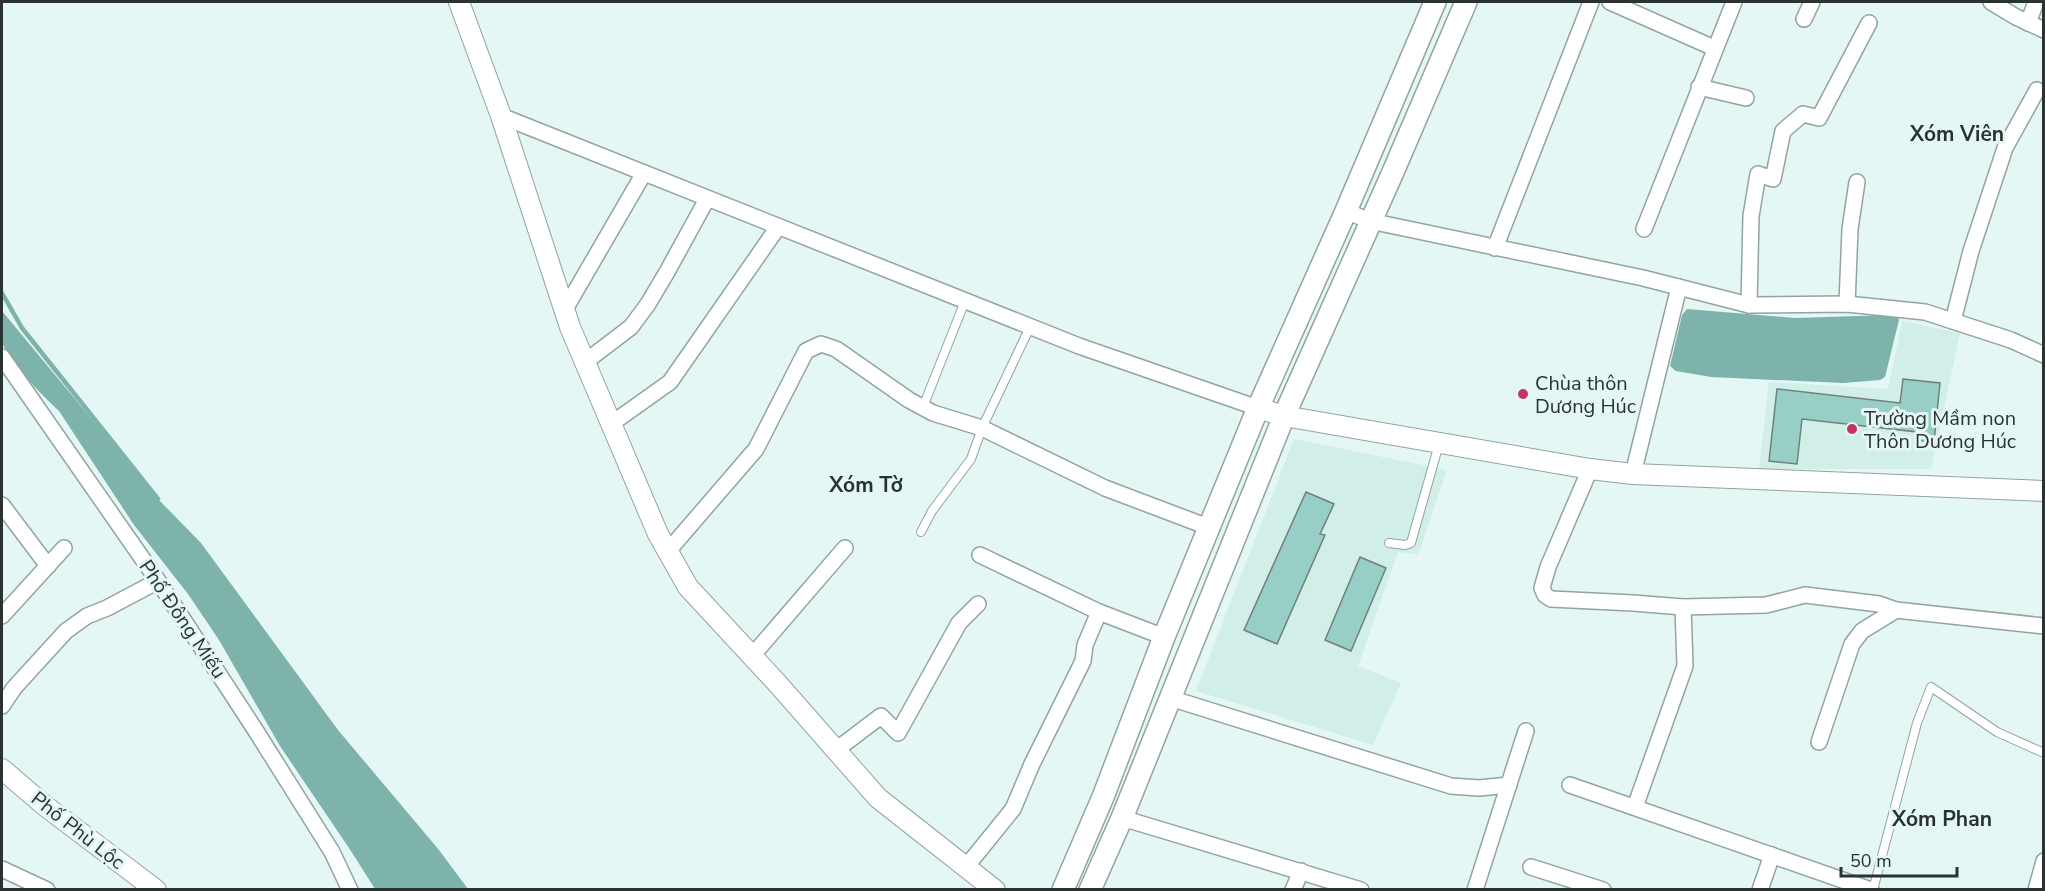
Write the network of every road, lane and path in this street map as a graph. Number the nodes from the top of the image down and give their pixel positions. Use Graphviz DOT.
graph roads {
  1 [pos="459,2"];
  2 [pos="1435,2"];
  3 [pos="1466,2"];
  4 [pos="1591,2"];
  5 [pos="1610,2"];
  6 [pos="1734,2"];
  7 [pos="1812,2"];
  8 [pos="1990,2"];
  9 [pos="2036,2"];
  10 [pos="1804,19"];
  11 [pos="1869,23"];
  12 [pos="2028,23"];
  13 [pos="2043,30"];
  14 [pos="1714,48"];
  15 [pos="1699,87"];
  16 [pos="2037,90"];
  17 [pos="1746,98"];
  18 [pos="501,117"];
  19 [pos="644,173"];
  20 [pos="1857,182"];
  21 [pos="707,199"];
  22 [pos="1346,211"];
  23 [pos="1370,221"];
  24 [pos="778,227"];
  25 [pos="1644,229"];
  26 [pos="1495,249"];
  27 [pos="1679,287"];
  28 [pos="965,301"];
  29 [pos="1846,304"];
  30 [pos="1749,305"];
  31 [pos="564,311"];
  32 [pos="1953,321"];
  33 [pos="1030,327"];
  34 [pos="2043,355"];
  35 [pos="2,357"];
  36 [pos="585,362"];
  37 [pos="923,407"];
  38 [pos="1258,408"];
  39 [pos="1284,417"];
  40 [pos="611,424"];
  41 [pos="982,428"];
  42 [pos="1440,442"];
  43 [pos="1590,469"];
  44 [pos="1633,474"];
  45 [pos="2043,491"];
  46 [pos="2,505"];
  47 [pos="1208,527"];
  48 [pos="921,532"];
  49 [pos="1389,543"];
  50 [pos="64,548"];
  51 [pos="845,548"];
  52 [pos="668,551"];
  53 [pos="980,555"];
  54 [pos="48,566"];
  55 [pos="158,581"];
  56 [pos="978,604"];
  57 [pos="1683,608"];
  58 [pos="1896,610"];
  59 [pos="1098,612"];
  60 [pos="2,616"];
  61 [pos="2043,626"];
  62 [pos="1164,637"];
  63 [pos="752,656"];
  64 [pos="1170,698"];
  65 [pos="2,706"];
  66 [pos="1526,731"];
  67 [pos="1820,742"];
  68 [pos="836,750"];
  69 [pos="2043,753"];
  70 [pos="2,769"];
  71 [pos="1509,785"];
  72 [pos="1570,785"];
  73 [pos="1635,807"];
  74 [pos="1122,818"];
  75 [pos="1772,855"];
  76 [pos="2043,861"];
  77 [pos="966,867"];
  78 [pos="1530,867"];
  79 [pos="2,869"];
  80 [pos="1301,871"];
  81 [pos="47,890"];
  82 [pos="156,890"];
  83 [pos="350,890"];
  84 [pos="995,890"];
  85 [pos="1063,890"];
  86 [pos="1090,890"];
  87 [pos="1293,890"];
  88 [pos="1361,890"];
  89 [pos="1475,890"];
  90 [pos="1603,890"];
  91 [pos="1760,890"];
  92 [pos="1872,890"];
  93 [pos="2036,890"];
  1 -- 18 [label="street"];
  2 -- 22 [label="main road"];
  3 -- 23 [label="main road"];
  4 -- 26 [label="street"];
  5 -- 14 [label="street"];
  6 -- 14 [label="street"];
  7 -- 10 [label="street"];
  8 -- 12 [label="street"];
  9 -- 12 [label="street"];
  11 -- 30 [label="street"];
  12 -- 13 [label="street"];
  14 -- 15 [label="street"];
  15 -- 17 [label="street"];
  15 -- 25 [label="street"];
  16 -- 32 [label="street"];
  18 -- 19 [label="street"];
  18 -- 31 [label="street"];
  19 -- 21 [label="street"];
  19 -- 31 [label="street"];
  20 -- 29 [label="street"];
  21 -- 24 [label="street"];
  21 -- 36 [label="street"];
  22 -- 23 [label="street"];
  22 -- 38 [label="main road"];
  23 -- 26 [label="street"];
  23 -- 39 [label="main road"];
  24 -- 28 [label="street"];
  24 -- 40 [label="street"];
  26 -- 27 [label="street"];
  27 -- 30 [label="street"];
  27 -- 44 [label="street"];
  28 -- 33 [label="street"];
  28 -- 37 [label="lane"];
  29 -- 30 [label="street"];
  29 -- 32 [label="street"];
  31 -- 36 [label="street"];
  32 -- 34 [label="street"];
  33 -- 38 [label="street"];
  33 -- 41 [label="lane"];
  35 -- 55 [label="street, Phố Đông Miếu"];
  36 -- 40 [label="street"];
  37 -- 41 [label="street"];
  37 -- 52 [label="street"];
  38 -- 39 [label="street"];
  38 -- 47 [label="main road"];
  39 -- 42 [label="street"];
  39 -- 64 [label="main road"];
  40 -- 52 [label="street"];
  41 -- 47 [label="street"];
  41 -- 48 [label="lane"];
  42 -- 43 [label="street"];
  42 -- 49 [label="lane"];
  43 -- 44 [label="street"];
  43 -- 57 [label="street"];
  44 -- 45 [label="street"];
  46 -- 54 [label="street"];
  47 -- 62 [label="main road"];
  50 -- 54 [label="street"];
  51 -- 63 [label="street"];
  52 -- 63 [label="street"];
  53 -- 59 [label="street"];
  54 -- 60 [label="street"];
  55 -- 65 [label="street"];
  55 -- 83 [label="street, Phố Đông Miếu"];
  56 -- 68 [label="street"];
  57 -- 58 [label="street"];
  57 -- 73 [label="street"];
  58 -- 61 [label="street"];
  58 -- 67 [label="street"];
  59 -- 62 [label="street"];
  59 -- 77 [label="street"];
  62 -- 85 [label="main road"];
  63 -- 68 [label="street"];
  64 -- 71 [label="street"];
  64 -- 74 [label="main road"];
  66 -- 71 [label="street"];
  68 -- 77 [label="street"];
  69 -- 92 [label="lane"];
  70 -- 82 [label="street, Phố Phù Lộc"];
  71 -- 89 [label="street"];
  72 -- 73 [label="street"];
  73 -- 75 [label="street"];
  74 -- 80 [label="street"];
  74 -- 86 [label="main road"];
  75 -- 91 [label="street"];
  75 -- 92 [label="street"];
  76 -- 93 [label="street"];
  77 -- 84 [label="street"];
  78 -- 90 [label="street"];
  79 -- 81 [label="street"];
  80 -- 87 [label="street"];
  80 -- 88 [label="street"];
}
